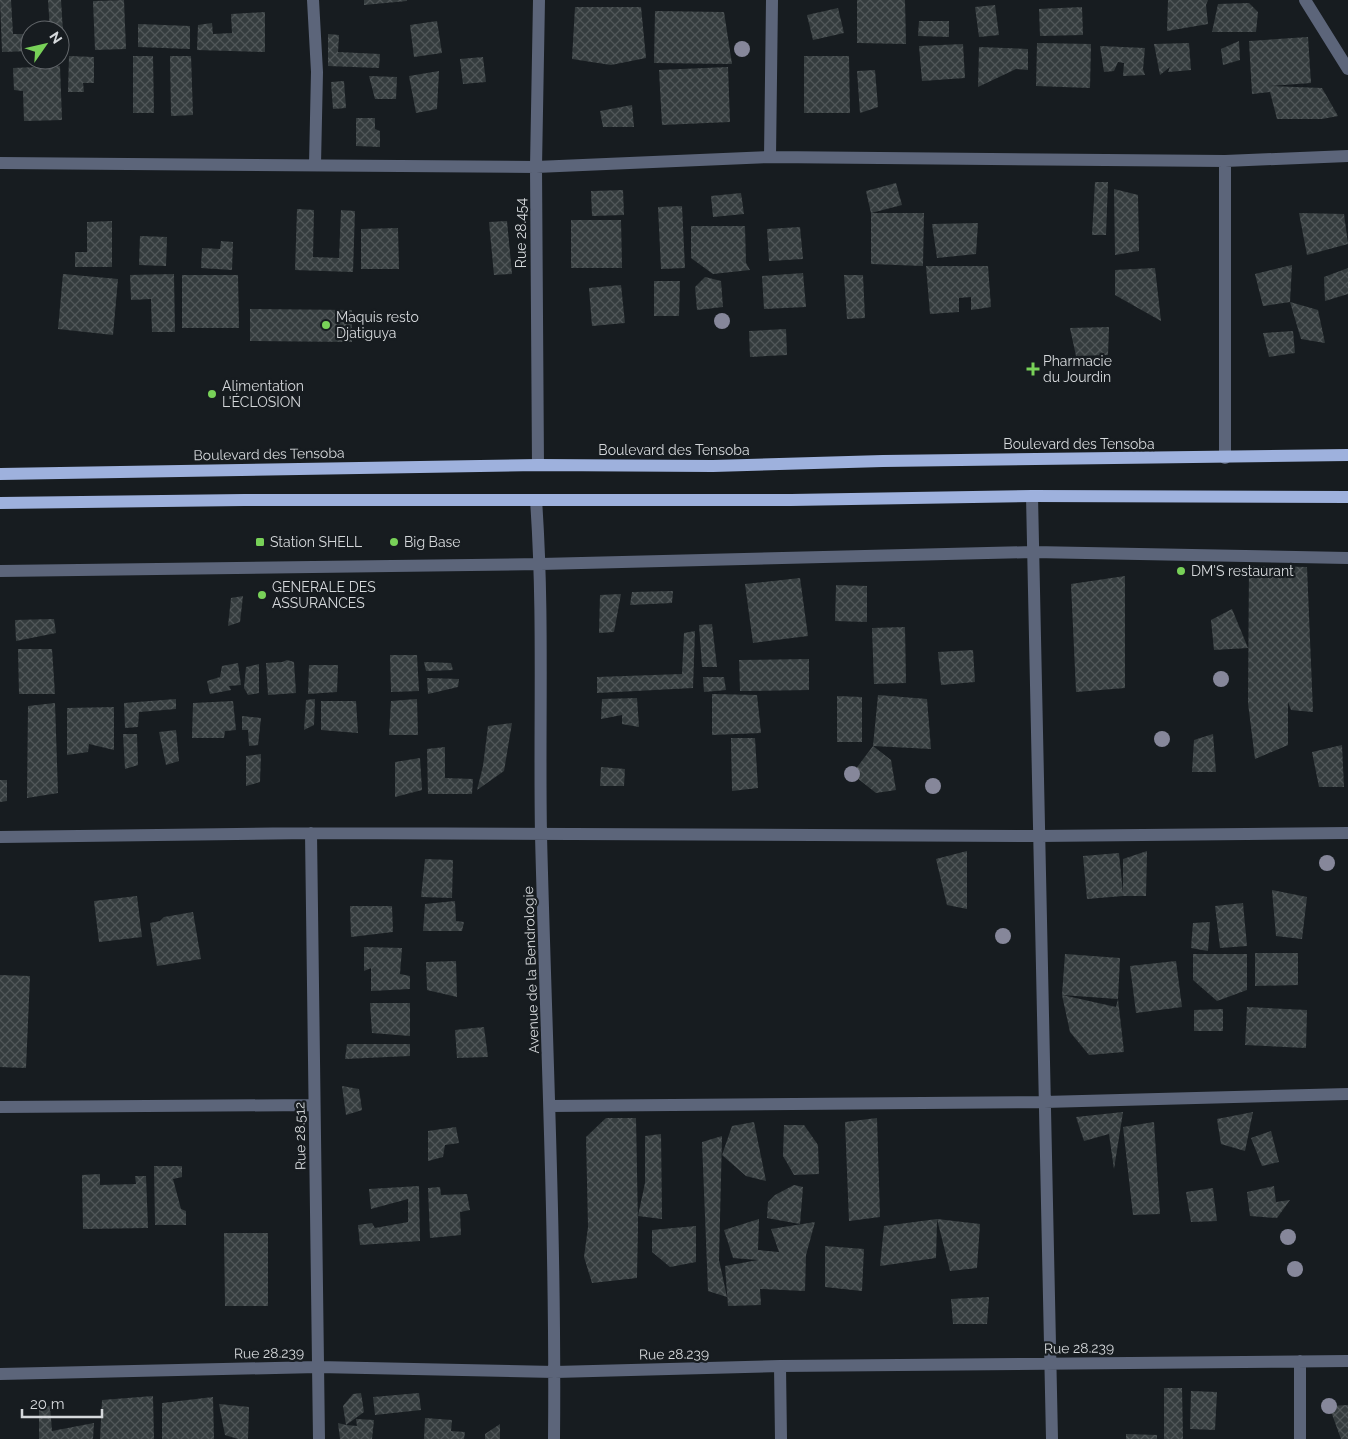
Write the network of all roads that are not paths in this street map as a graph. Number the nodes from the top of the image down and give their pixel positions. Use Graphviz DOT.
graph roads {
  1 [pos="313,0"];
  2 [pos="539,0"];
  3 [pos="772,0"];
  4 [pos="1305,0"];
  5 [pos="1348,69"];
  6 [pos="770,156"];
  7 [pos="1348,156"];
  8 [pos="1224,162"];
  9 [pos="0,164"];
  10 [pos="315,164"];
  11 [pos="536,167"];
  12 [pos="1348,455"];
  13 [pos="1225,458"];
  14 [pos="538,465"];
  15 [pos="0,474"];
  16 [pos="1032,496"];
  17 [pos="1348,497"];
  18 [pos="536,500"];
  19 [pos="0,503"];
  20 [pos="1033,552"];
  21 [pos="1348,558"];
  22 [pos="541,564"];
  23 [pos="0,571"];
  24 [pos="311,833"];
  25 [pos="1348,833"];
  26 [pos="541,834"];
  27 [pos="1039,836"];
  28 [pos="0,838"];
  29 [pos="1348,1094"];
  30 [pos="1044,1102"];
  31 [pos="314,1105"];
  32 [pos="0,1106"];
  33 [pos="550,1106"];
  34 [pos="1300,1361"];
  35 [pos="1348,1361"];
  36 [pos="1050,1363"];
  37 [pos="780,1366"];
  38 [pos="318,1367"];
  39 [pos="555,1372"];
  40 [pos="0,1374"];
  41 [pos="319,1439"];
  42 [pos="554,1439"];
  43 [pos="781,1439"];
  44 [pos="1052,1439"];
  45 [pos="1300,1439"];
  1 -- 10 [label="street"];
  2 -- 11 [label="street, Rue 28.454"];
  3 -- 6 [label="street"];
  4 -- 5 [label="street"];
  6 -- 8 [label="street"];
  6 -- 11 [label="street"];
  7 -- 8 [label="street"];
  8 -- 13 [label="street"];
  9 -- 10 [label="street"];
  10 -- 11 [label="street"];
  11 -- 14 [label="street, Rue 28.454"];
  12 -- 13 [label="main road, Boulevard des Tensoba"];
  13 -- 14 [label="main road, Boulevard des Tensoba"];
  14 -- 15 [label="main road, Boulevard des Tensoba"];
  16 -- 17 [label="main road"];
  16 -- 18 [label="main road"];
  16 -- 20 [label="street"];
  18 -- 19 [label="main road"];
  18 -- 22 [label="street, Avenue de la Bendrologie"];
  20 -- 21 [label="street"];
  20 -- 22 [label="street"];
  20 -- 27 [label="street"];
  22 -- 23 [label="street"];
  22 -- 26 [label="street, Avenue de la Bendrologie"];
  24 -- 26 [label="street"];
  24 -- 28 [label="street"];
  24 -- 31 [label="street, Rue 28.512"];
  25 -- 27 [label="street"];
  26 -- 27 [label="street"];
  26 -- 33 [label="street, Avenue de la Bendrologie"];
  27 -- 30 [label="street"];
  29 -- 30 [label="street"];
  30 -- 33 [label="street"];
  30 -- 36 [label="street"];
  31 -- 32 [label="street"];
  31 -- 38 [label="street, Rue 28.512"];
  33 -- 39 [label="street, Avenue de la Bendrologie"];
  34 -- 35 [label="street, Rue 28.239"];
  34 -- 36 [label="street, Rue 28.239"];
  34 -- 45 [label="street"];
  36 -- 37 [label="street, Rue 28.239"];
  36 -- 44 [label="street"];
  37 -- 39 [label="street, Rue 28.239"];
  37 -- 43 [label="street"];
  38 -- 39 [label="street, Rue 28.239"];
  38 -- 40 [label="street, Rue 28.239"];
  38 -- 41 [label="street, Rue 28.512"];
  39 -- 42 [label="street, Avenue de la Bendrologie"];
}
